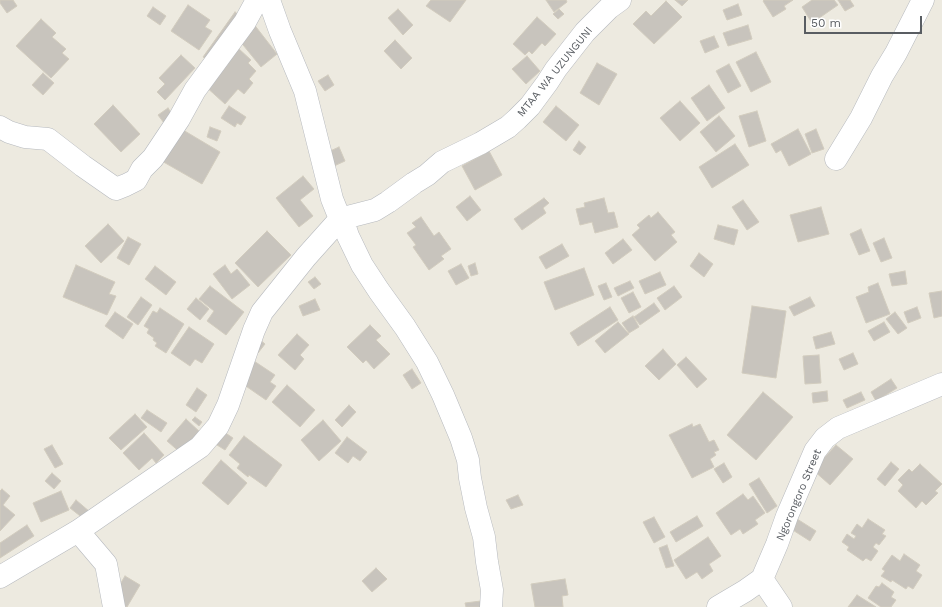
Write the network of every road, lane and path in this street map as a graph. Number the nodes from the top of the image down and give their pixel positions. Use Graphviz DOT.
graph roads {
  1 [pos="257,0"];
  2 [pos="269,0"];
  3 [pos="620,0"];
  4 [pos="923,0"];
  5 [pos="0,128"];
  6 [pos="836,159"];
  7 [pos="340,219"];
  8 [pos="942,384"];
  9 [pos="78,532"];
  10 [pos="0,576"];
  11 [pos="762,579"];
  12 [pos="114,607"];
  13 [pos="491,607"];
  14 [pos="718,607"];
  15 [pos="781,607"];
  1 -- 5 [label="street"];
  2 -- 7 [label="street"];
  3 -- 7 [label="street, MTAA WA UZUNGUNI"];
  4 -- 6 [label="street"];
  7 -- 9 [label="street"];
  7 -- 13 [label="street"];
  8 -- 11 [label="street, Ngorongoro Street"];
  9 -- 10 [label="street"];
  9 -- 12 [label="street"];
  11 -- 14 [label="street"];
  11 -- 15 [label="street"];
}
